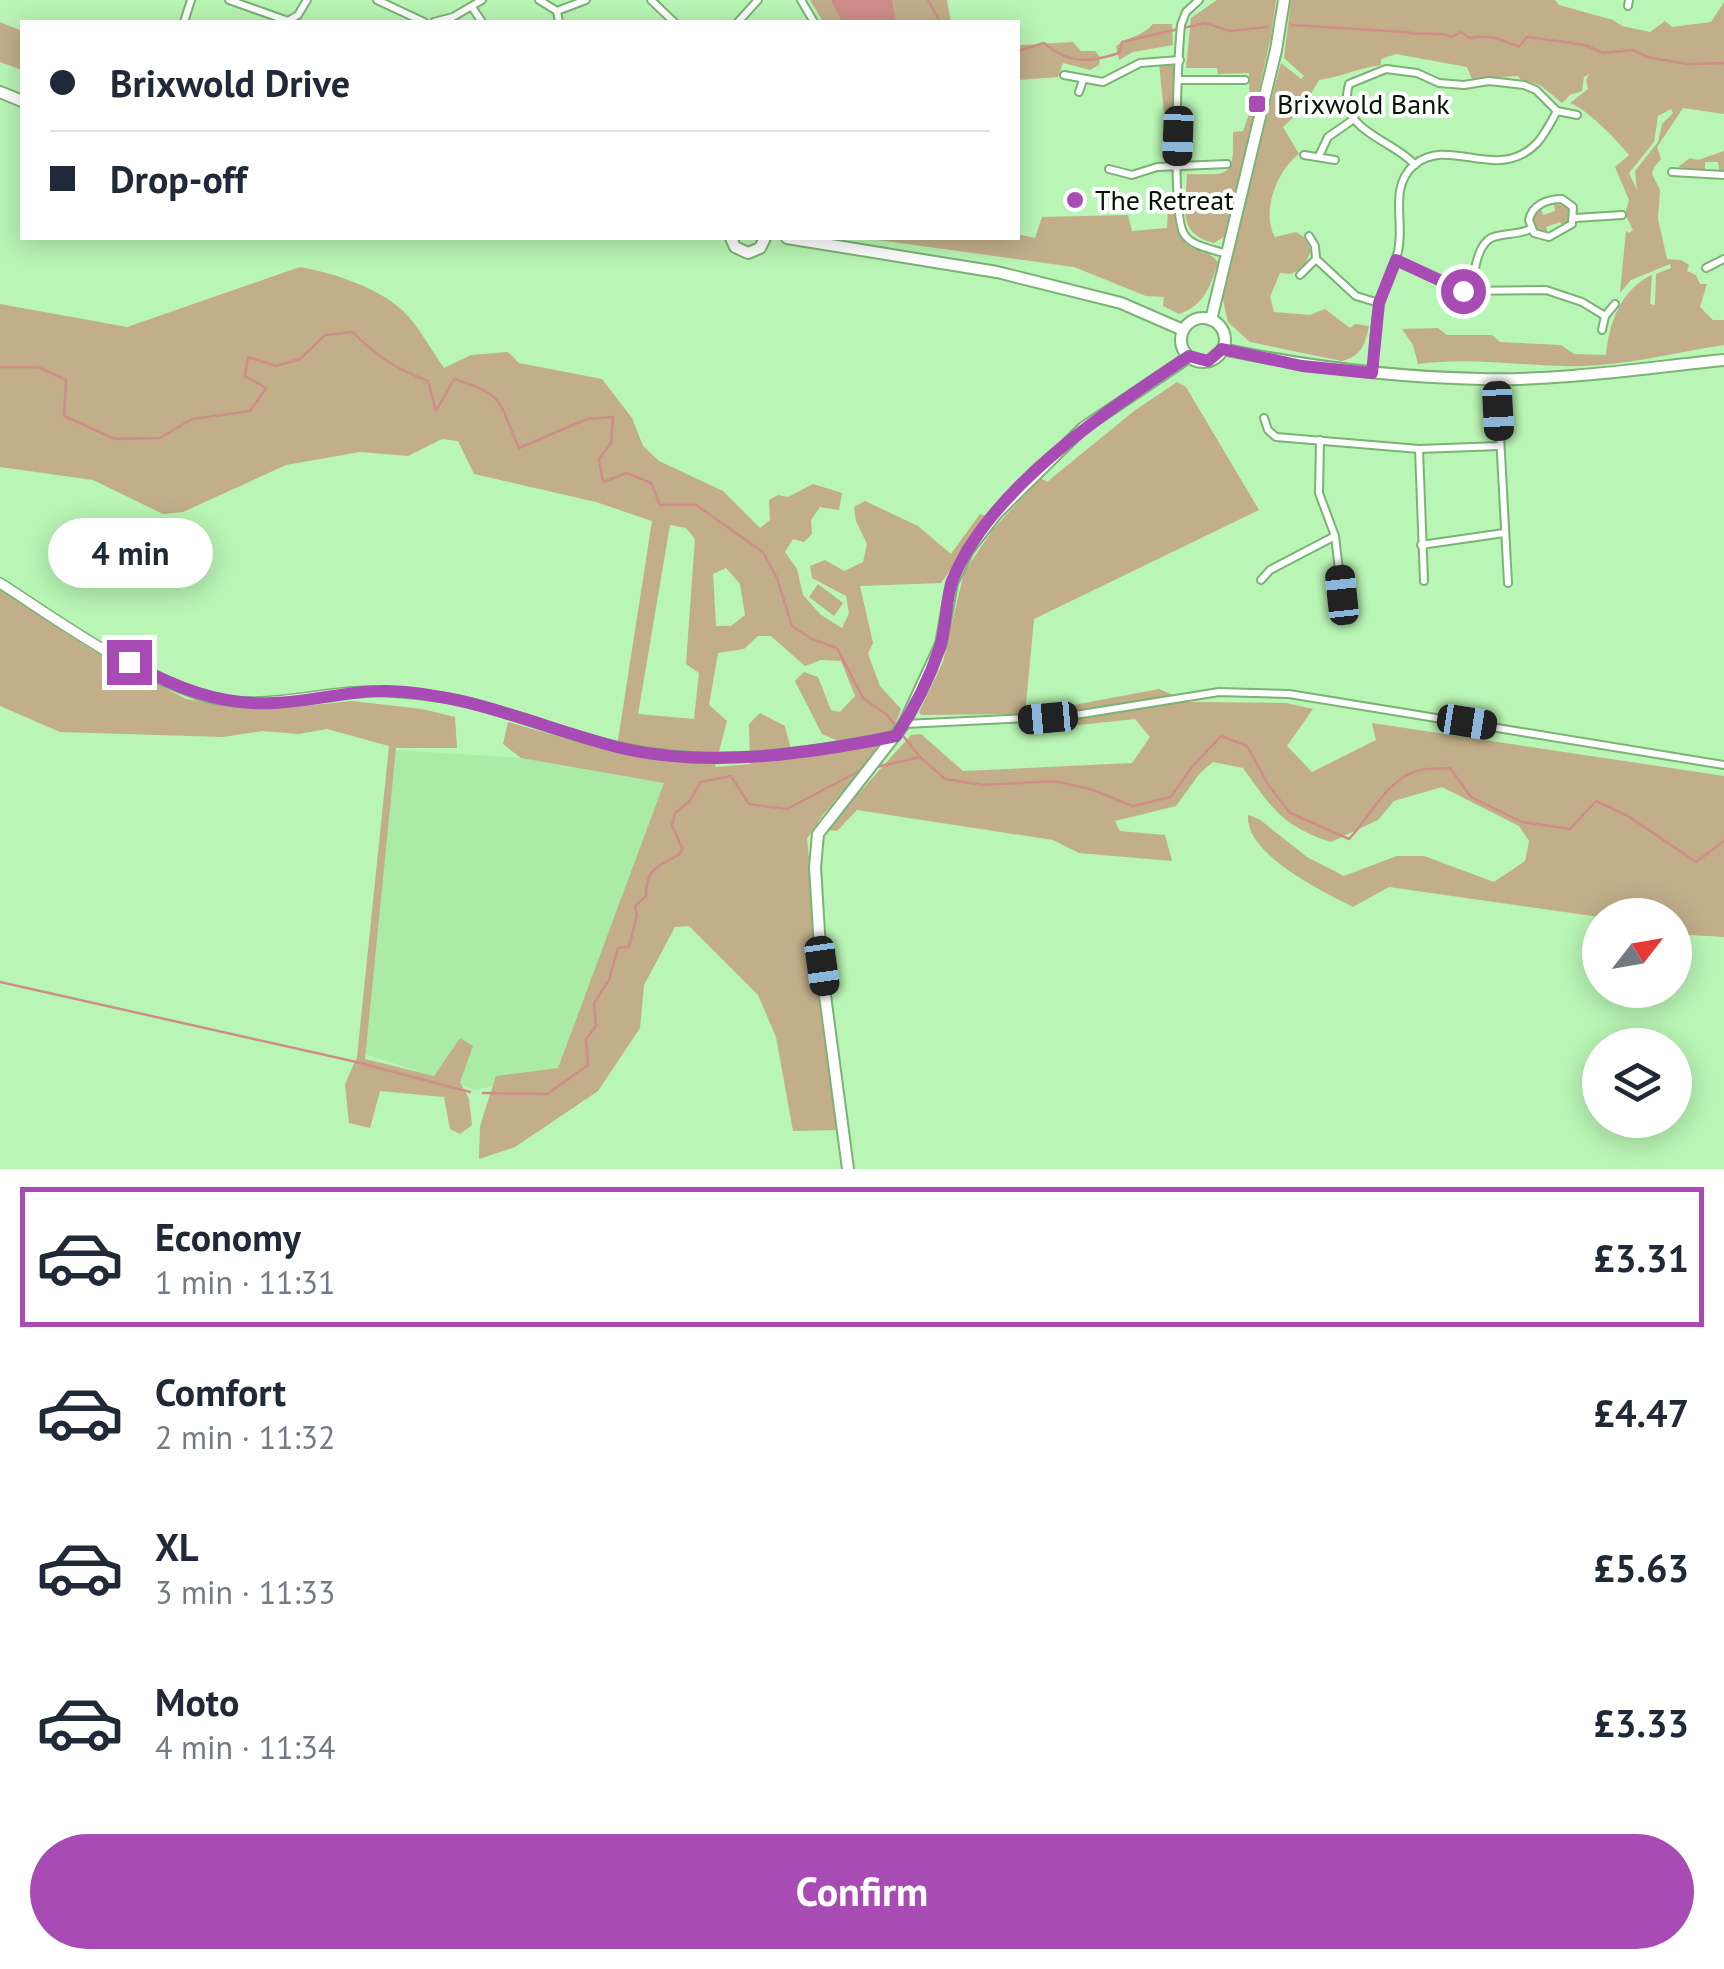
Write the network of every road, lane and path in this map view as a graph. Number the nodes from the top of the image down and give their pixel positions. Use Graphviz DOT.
graph roads {
  1 [pos="229,0"];
  2 [pos="307,0"];
  3 [pos="482,0"];
  4 [pos="538,0"];
  5 [pos="586,0"];
  6 [pos="651,0"];
  7 [pos="758,0"];
  8 [pos="1199,0"];
  9 [pos="1284,0"];
  10 [pos="382,1"];
  11 [pos="239,2"];
  12 [pos="472,7"];
  13 [pos="557,12"];
  14 [pos="283,20"];
  15 [pos="290,20"];
  16 [pos="416,20"];
  17 [pos="439,20"];
  18 [pos="481,20"];
  19 [pos="559,20"];
  20 [pos="672,20"];
  21 [pos="740,20"];
  22 [pos="1180,60"];
  23 [pos="1064,74"];
  24 [pos="1083,80"];
  25 [pos="1179,80"];
  26 [pos="1245,80"];
  27 [pos="1079,92"];
  28 [pos="1557,111"];
  29 [pos="1577,116"];
  30 [pos="1354,118"];
  31 [pos="1304,156"];
  32 [pos="1319,156"];
  33 [pos="1336,160"];
  34 [pos="1227,164"];
  35 [pos="1415,165"];
  36 [pos="1178,166"];
  37 [pos="1109,170"];
  38 [pos="1672,172"];
  39 [pos="1724,175"];
  40 [pos="1622,216"];
  41 [pos="1574,218"];
  42 [pos="1531,229"];
  43 [pos="1309,236"];
  44 [pos="732,240"];
  45 [pos="764,240"];
  46 [pos="799,240"];
  47 [pos="1227,254"];
  48 [pos="1724,258"];
  49 [pos="1316,259"];
  50 [pos="1396,260"];
  51 [pos="1706,268"];
  52 [pos="1300,275"];
  53 [pos="1472,292"];
  54 [pos="1379,303"];
  55 [pos="1616,304"];
  56 [pos="1606,316"];
  57 [pos="1211,320"];
  58 [pos="1183,330"];
  59 [pos="1602,330"];
  60 [pos="1222,349"];
  61 [pos="1189,356"];
  62 [pos="1724,360"];
  63 [pos="1372,373"];
  64 [pos="1497,378"];
  65 [pos="1264,418"];
  66 [pos="1320,440"];
  67 [pos="1500,446"];
  68 [pos="1419,448"];
  69 [pos="1504,533"];
  70 [pos="1335,536"];
  71 [pos="1420,545"];
  72 [pos="1260,580"];
  73 [pos="1424,581"];
  74 [pos="1508,582"];
  75 [pos="0,583"];
  76 [pos="1342,595"];
  77 [pos="904,724"];
  78 [pos="896,736"];
  79 [pos="1724,765"];
  80 [pos="848,1169"];
  1 -- 11 [label="street"];
  2 -- 15 [label="street"];
  3 -- 12 [label="street"];
  4 -- 13 [label="street"];
  5 -- 13 [label="street"];
  6 -- 20 [label="street"];
  7 -- 21 [label="street"];
  8 -- 22 [label="street"];
  9 -- 47 [label="main road"];
  10 -- 16 [label="street"];
  11 -- 14 [label="street"];
  12 -- 17 [label="street"];
  12 -- 18 [label="street"];
  13 -- 19 [label="street"];
  22 -- 24 [label="street"];
  22 -- 25 [label="street"];
  23 -- 24 [label="street"];
  24 -- 27 [label="street"];
  25 -- 26 [label="street"];
  25 -- 36 [label="street"];
  28 -- 29 [label="street"];
  28 -- 30 [label="street"];
  28 -- 35 [label="street"];
  30 -- 32 [label="street"];
  30 -- 35 [label="street"];
  31 -- 32 [label="street"];
  32 -- 33 [label="street"];
  34 -- 36 [label="street"];
  35 -- 50 [label="street"];
  36 -- 37 [label="street"];
  36 -- 47 [label="street"];
  38 -- 39 [label="street"];
  40 -- 41 [label="street"];
  41 -- 42 [label="street"];
  41 -- 42 [label="street"];
  42 -- 53 [label="street"];
  43 -- 49 [label="street"];
  44 -- 45 [label="main road"];
  46 -- 58 [label="main road"];
  47 -- 57 [label="main road"];
  48 -- 51 [label="street"];
  49 -- 52 [label="street"];
  49 -- 54 [label="street"];
  50 -- 53 [label="street"];
  50 -- 54 [label="street"];
  53 -- 56 [label="street"];
  54 -- 63 [label="street"];
  55 -- 56 [label="street"];
  56 -- 59 [label="street"];
  57 -- 58 [label="main road"];
  57 -- 60 [label="main road"];
  58 -- 61 [label="main road"];
  60 -- 61 [label="main road"];
  60 -- 63 [label="main road"];
  61 -- 77 [label="main road"];
  62 -- 64 [label="main road"];
  63 -- 64 [label="main road"];
  64 -- 67 [label="street"];
  65 -- 66 [label="street"];
  66 -- 68 [label="street"];
  66 -- 70 [label="street"];
  67 -- 68 [label="street"];
  67 -- 69 [label="street"];
  68 -- 71 [label="street"];
  69 -- 71 [label="street"];
  69 -- 74 [label="street"];
  70 -- 72 [label="street"];
  70 -- 76 [label="street"];
  71 -- 73 [label="street"];
  75 -- 78 [label="street"];
  77 -- 78 [label="main road"];
  77 -- 79 [label="street"];
  78 -- 80 [label="main road"];
}
